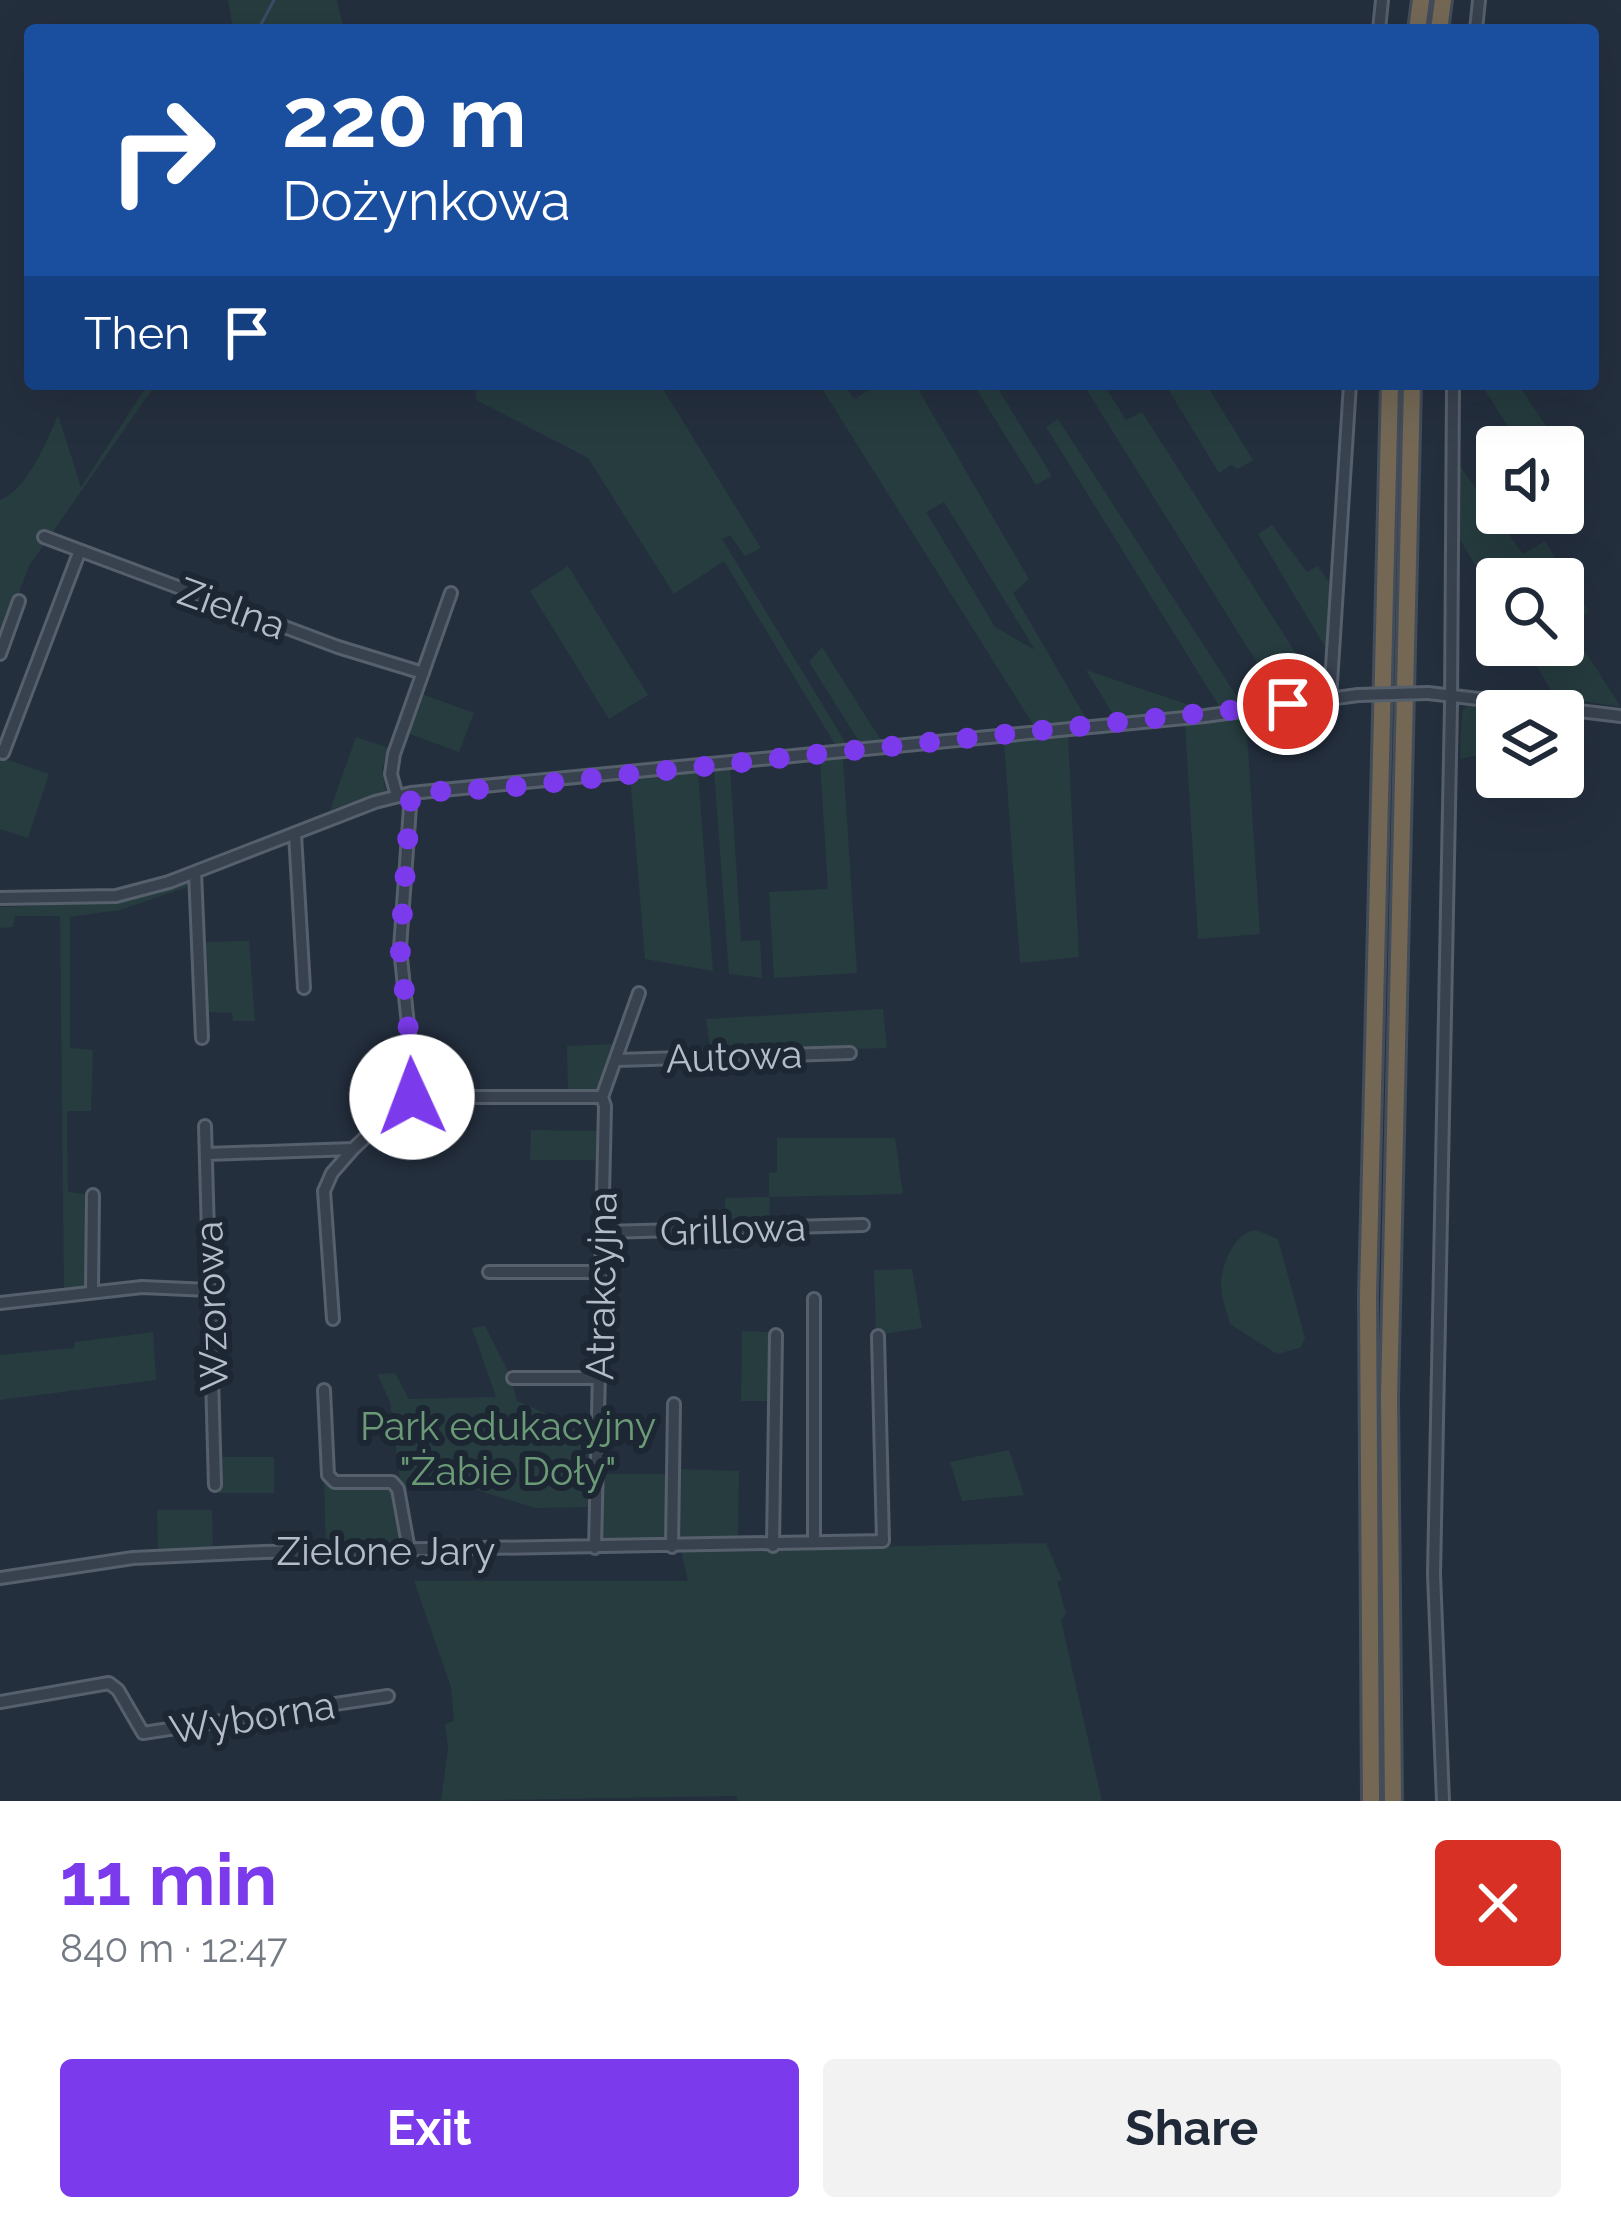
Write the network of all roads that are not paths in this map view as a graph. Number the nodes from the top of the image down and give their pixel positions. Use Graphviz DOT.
graph roads {
  1 [pos="1351,390"];
  2 [pos="1390,390"];
  3 [pos="1412,390"];
  4 [pos="1453,390"];
  5 [pos="44,537"];
  6 [pos="79,554"];
  7 [pos="451,593"];
  8 [pos="19,601"];
  9 [pos="0,654"];
  10 [pos="423,674"];
  11 [pos="1451,693"];
  12 [pos="1330,699"];
  13 [pos="1621,716"];
  14 [pos="3,753"];
  15 [pos="411,793"];
  16 [pos="397,796"];
  17 [pos="295,834"];
  18 [pos="195,872"];
  19 [pos="0,898"];
  20 [pos="304,988"];
  21 [pos="640,993"];
  22 [pos="202,1038"];
  23 [pos="850,1053"];
  24 [pos="617,1060"];
  25 [pos="408,1097"];
  26 [pos="602,1097"];
  27 [pos="205,1126"];
  28 [pos="353,1150"];
  29 [pos="207,1154"];
  30 [pos="93,1195"];
  31 [pos="863,1226"];
  32 [pos="603,1232"];
  33 [pos="489,1272"];
  34 [pos="602,1272"];
  35 [pos="209,1290"];
  36 [pos="92,1291"];
  37 [pos="814,1299"];
  38 [pos="0,1303"];
  39 [pos="333,1319"];
  40 [pos="776,1335"];
  41 [pos="878,1336"];
  42 [pos="513,1378"];
  43 [pos="598,1378"];
  44 [pos="324,1390"];
  45 [pos="674,1404"];
  46 [pos="214,1485"];
  47 [pos="814,1542"];
  48 [pos="773,1546"];
  49 [pos="672,1547"];
  50 [pos="595,1548"];
  51 [pos="409,1550"];
  52 [pos="0,1578"];
  53 [pos="388,1696"];
  54 [pos="0,1702"];
  55 [pos="1371,1801"];
  56 [pos="1393,1801"];
  57 [pos="1443,1801"];
  1 -- 12 [label="street"];
  2 -- 55 [label="highway"];
  3 -- 56 [label="highway"];
  4 -- 11 [label="street"];
  5 -- 6 [label="street, Zielna"];
  6 -- 10 [label="street, Zielna"];
  6 -- 14 [label="street"];
  7 -- 10 [label="street"];
  8 -- 9 [label="street"];
  10 -- 16 [label="street"];
  11 -- 12 [label="street, bridge"];
  11 -- 13 [label="street"];
  11 -- 57 [label="street"];
  12 -- 15 [label="street"];
  15 -- 16 [label="street"];
  15 -- 25 [label="street"];
  16 -- 17 [label="street"];
  17 -- 18 [label="street"];
  17 -- 20 [label="street"];
  18 -- 19 [label="street"];
  18 -- 22 [label="street"];
  21 -- 24 [label="street, Autowa"];
  23 -- 24 [label="street, Autowa"];
  24 -- 26 [label="street, Autowa"];
  25 -- 26 [label="street"];
  25 -- 28 [label="street"];
  26 -- 32 [label="street, Atrakcyjna"];
  27 -- 29 [label="street, Wzorowa"];
  28 -- 29 [label="street"];
  28 -- 39 [label="street"];
  29 -- 35 [label="street, Wzorowa"];
  30 -- 36 [label="street"];
  31 -- 32 [label="street, Grillowa"];
  32 -- 34 [label="street, Atrakcyjna"];
  33 -- 34 [label="street"];
  34 -- 43 [label="street, Atrakcyjna"];
  35 -- 36 [label="street"];
  35 -- 46 [label="street, Wzorowa"];
  36 -- 38 [label="street"];
  37 -- 47 [label="street"];
  40 -- 48 [label="street"];
  41 -- 47 [label="street, Zielone Jary"];
  42 -- 43 [label="street"];
  43 -- 50 [label="street, Atrakcyjna"];
  44 -- 51 [label="street"];
  45 -- 49 [label="street"];
  47 -- 48 [label="street, Zielone Jary"];
  48 -- 49 [label="street, Zielone Jary"];
  49 -- 50 [label="street, Zielone Jary"];
  50 -- 51 [label="street, Zielone Jary"];
  51 -- 52 [label="street, Zielone Jary"];
  53 -- 54 [label="street, Wyborna"];
}
